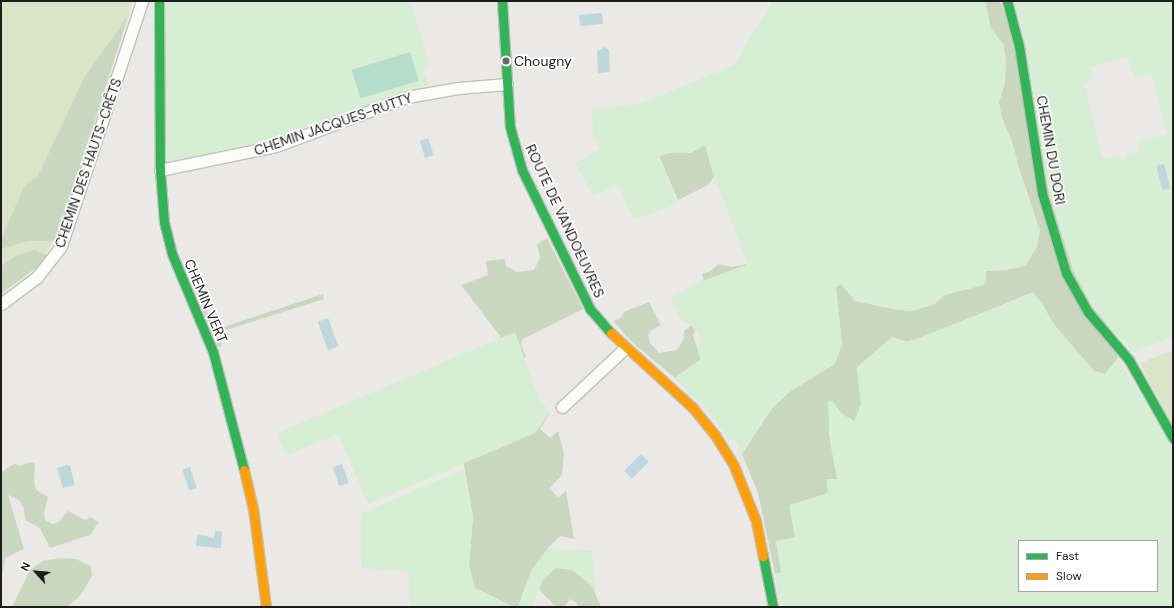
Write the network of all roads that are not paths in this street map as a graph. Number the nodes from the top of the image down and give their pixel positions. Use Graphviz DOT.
graph roads {
  1 [pos="142,1"];
  2 [pos="159,1"];
  3 [pos="502,1"];
  4 [pos="1007,1"];
  5 [pos="507,84"];
  6 [pos="160,170"];
  7 [pos="1,304"];
  8 [pos="625,348"];
  9 [pos="562,407"];
  10 [pos="1173,438"];
  11 [pos="266,607"];
  12 [pos="773,607"];
  1 -- 7 [label="street, CHEMIN DES HAUTS-CRÊTS"];
  2 -- 6 [label="street, CHEMIN VERT"];
  3 -- 5 [label="street, ROUTE DE VANDOEUVRES"];
  4 -- 10 [label="street, CHEMIN DU DORI"];
  5 -- 6 [label="street, CHEMIN JACQUES-RUTTY"];
  5 -- 8 [label="street, ROUTE DE VANDOEUVRES"];
  6 -- 11 [label="street, CHEMIN VERT"];
  8 -- 9 [label="street"];
  8 -- 12 [label="street, ROUTE DE VANDOEUVRES"];
}
